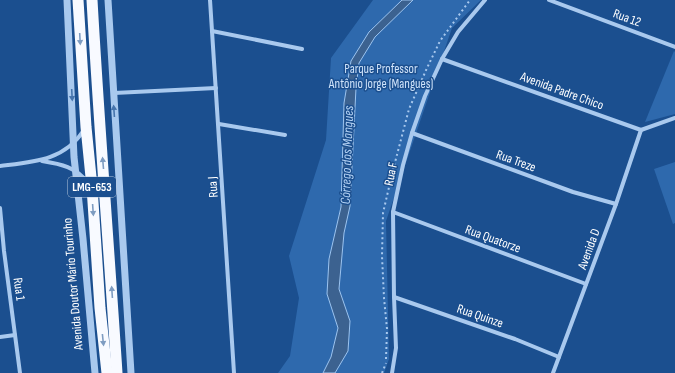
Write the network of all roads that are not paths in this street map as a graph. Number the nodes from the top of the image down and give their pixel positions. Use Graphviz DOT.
graph roads {
  1 [pos="67,0"];
  2 [pos="78,0"];
  3 [pos="92,0"];
  4 [pos="108,0"];
  5 [pos="210,0"];
  6 [pos="485,0"];
  7 [pos="549,0"];
  8 [pos="212,31"];
  9 [pos="675,47"];
  10 [pos="302,49"];
  11 [pos="442,59"];
  12 [pos="216,88"];
  13 [pos="113,93"];
  14 [pos="675,118"];
  15 [pos="219,124"];
  16 [pos="86,127"];
  17 [pos="641,130"];
  18 [pos="412,133"];
  19 [pos="285,135"];
  20 [pos="74,142"];
  21 [pos="42,161"];
  22 [pos="0,166"];
  23 [pos="75,170"];
  24 [pos="92,187"];
  25 [pos="616,204"];
  26 [pos="0,208"];
  27 [pos="393,212"];
  28 [pos="2,251"];
  29 [pos="586,284"];
  30 [pos="394,297"];
  31 [pos="16,335"];
  32 [pos="0,337"];
  33 [pos="559,358"];
  34 [pos="20,373"];
  35 [pos="95,373"];
  36 [pos="107,373"];
  37 [pos="117,373"];
  38 [pos="131,373"];
  39 [pos="234,373"];
  40 [pos="392,373"];
  41 [pos="553,373"];
  1 -- 20 [label="street, Avenida Doutor Mário Tourinho, one-way"];
  2 -- 16 [label="highway, Avenida Doutor Mário Tourinho / LMG-653, one-way"];
  37 -- 3 [label="highway, LMG-653, one-way"];
  4 -- 13 [label="street"];
  5 -- 8 [label="street, Rua J"];
  6 -- 11 [label="street, Rua F"];
  7 -- 9 [label="street, Rua 12"];
  8 -- 10 [label="street"];
  8 -- 12 [label="street, Rua J"];
  11 -- 17 [label="street, Avenida Padre Chico"];
  11 -- 18 [label="street, Rua F"];
  12 -- 13 [label="street"];
  12 -- 15 [label="street, Rua J"];
  38 -- 13 [label="street, one-way"];
  14 -- 17 [label="street"];
  15 -- 19 [label="street"];
  15 -- 39 [label="street, Rua J"];
  16 -- 20 [label="street"];
  16 -- 24 [label="highway, Avenida Doutor Mário Tourinho / LMG-653"];
  17 -- 25 [label="street, Avenida D"];
  18 -- 25 [label="street, Rua Treze"];
  18 -- 27 [label="street, Rua F"];
  20 -- 21 [label="street"];
  20 -- 23 [label="street, Avenida Doutor Mário Tourinho"];
  21 -- 22 [label="street"];
  21 -- 23 [label="street"];
  23 -- 24 [label="street"];
  23 -- 35 [label="street, Avenida Doutor Mário Tourinho"];
  24 -- 36 [label="highway, Avenida Doutor Mário Tourinho / LMG-653, one-way"];
  25 -- 29 [label="street, Avenida D"];
  26 -- 28 [label="street, Rua 1"];
  27 -- 29 [label="street, Rua Quatorze"];
  27 -- 30 [label="street, Rua F"];
  28 -- 31 [label="street, Rua 1"];
  29 -- 33 [label="street, Avenida D"];
  30 -- 33 [label="street, Rua Quinze"];
  30 -- 40 [label="street, Rua F"];
  31 -- 32 [label="street"];
  31 -- 34 [label="street, Rua 1"];
  33 -- 41 [label="street, Avenida D"];
}
